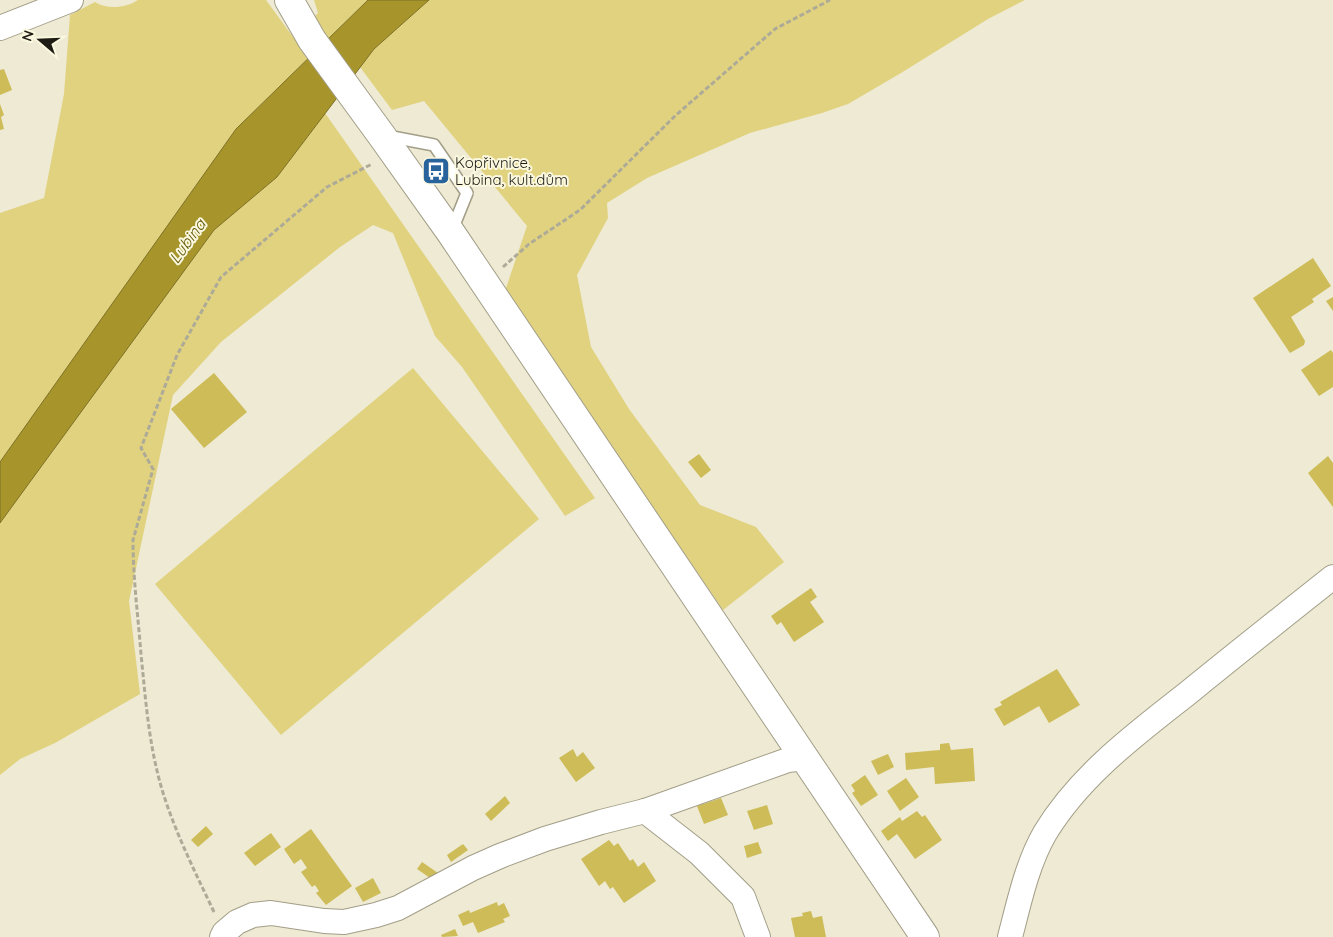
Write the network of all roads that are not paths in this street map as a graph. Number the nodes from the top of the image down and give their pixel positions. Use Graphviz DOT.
graph roads {
  1 [pos="72,0"];
  2 [pos="289,0"];
  3 [pos="0,28"];
  4 [pos="382,136"];
  5 [pos="451,233"];
  6 [pos="1333,577"];
  7 [pos="805,758"];
  8 [pos="645,811"];
  9 [pos="223,935"];
  10 [pos="758,937"];
  11 [pos="925,937"];
  12 [pos="1010,937"];
  1 -- 3 [label="street"];
  2 -- 4 [label="street"];
  4 -- 5 [label="street"];
  4 -- 5 [label="lane"];
  5 -- 7 [label="street"];
  6 -- 12 [label="street"];
  7 -- 8 [label="street"];
  7 -- 11 [label="street"];
  8 -- 9 [label="street"];
  8 -- 10 [label="street"];
}
